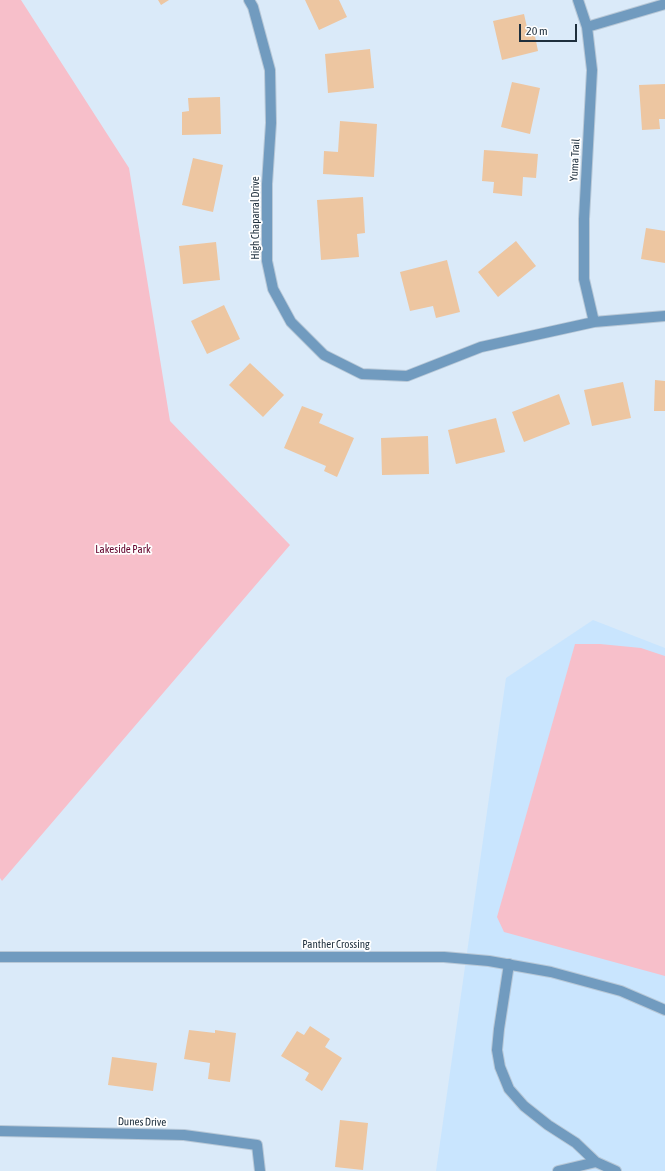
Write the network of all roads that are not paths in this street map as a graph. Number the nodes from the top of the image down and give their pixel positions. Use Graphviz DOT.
graph roads {
  1 [pos="249,0"];
  2 [pos="578,0"];
  3 [pos="665,4"];
  4 [pos="586,27"];
  5 [pos="665,316"];
  6 [pos="594,322"];
  7 [pos="0,956"];
  8 [pos="508,964"];
  9 [pos="665,1010"];
  10 [pos="0,1131"];
  11 [pos="596,1162"];
  12 [pos="260,1171"];
  13 [pos="558,1171"];
  14 [pos="616,1171"];
  1 -- 6 [label="street, High Chaparral Drive"];
  2 -- 4 [label="street, Yuma Trail"];
  3 -- 4 [label="street"];
  4 -- 6 [label="street, Yuma Trail"];
  5 -- 6 [label="street, High Chaparral Drive"];
  7 -- 8 [label="street, Panther Crossing"];
  8 -- 9 [label="street, Panther Crossing"];
  8 -- 11 [label="street"];
  10 -- 12 [label="street, Dunes Drive"];
  11 -- 13 [label="street"];
  11 -- 14 [label="street"];
}
